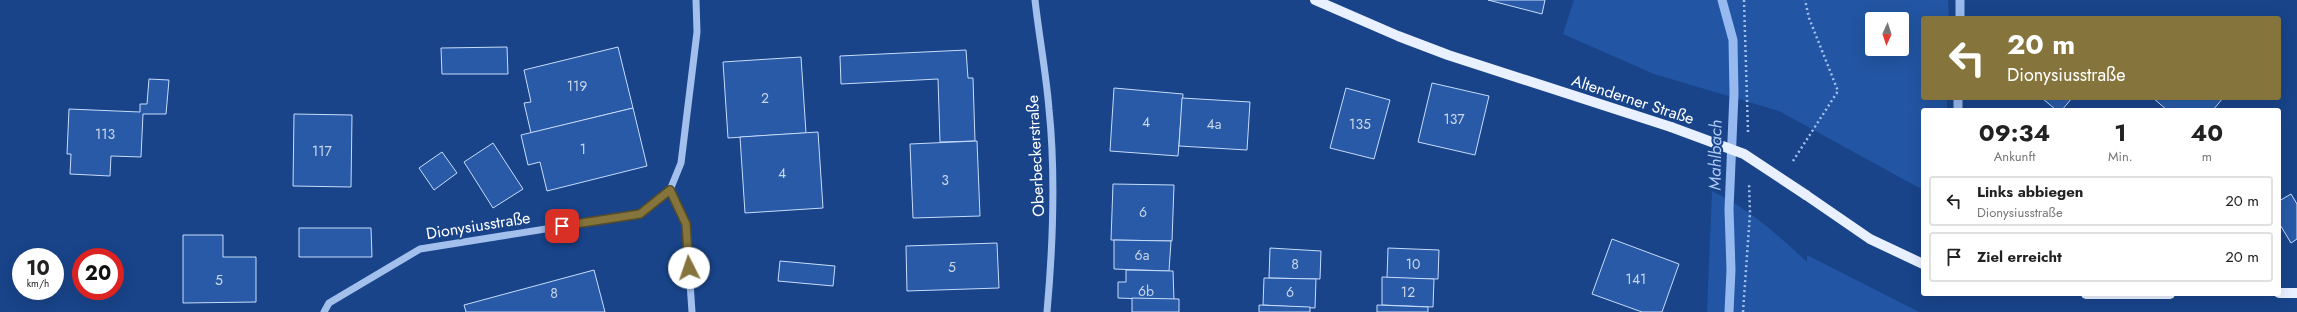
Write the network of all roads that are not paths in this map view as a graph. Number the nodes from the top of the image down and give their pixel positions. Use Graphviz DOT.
graph roads {
  1 [pos="696,0"];
  2 [pos="1035,0"];
  3 [pos="1315,0"];
  4 [pos="670,190"];
  5 [pos="1921,263"];
  6 [pos="2281,293"];
  7 [pos="2297,293"];
  8 [pos="324,312"];
  9 [pos="692,312"];
  10 [pos="1047,312"];
  1 -- 4 [label="street, Dionysiusstraße"];
  2 -- 10 [label="street, Oberbeckerstraße"];
  3 -- 5 [label="main road, Altenderner Straße, bridge"];
  4 -- 8 [label="street, Dionysiusstraße"];
  4 -- 9 [label="street"];
  6 -- 7 [label="main road"];
}
